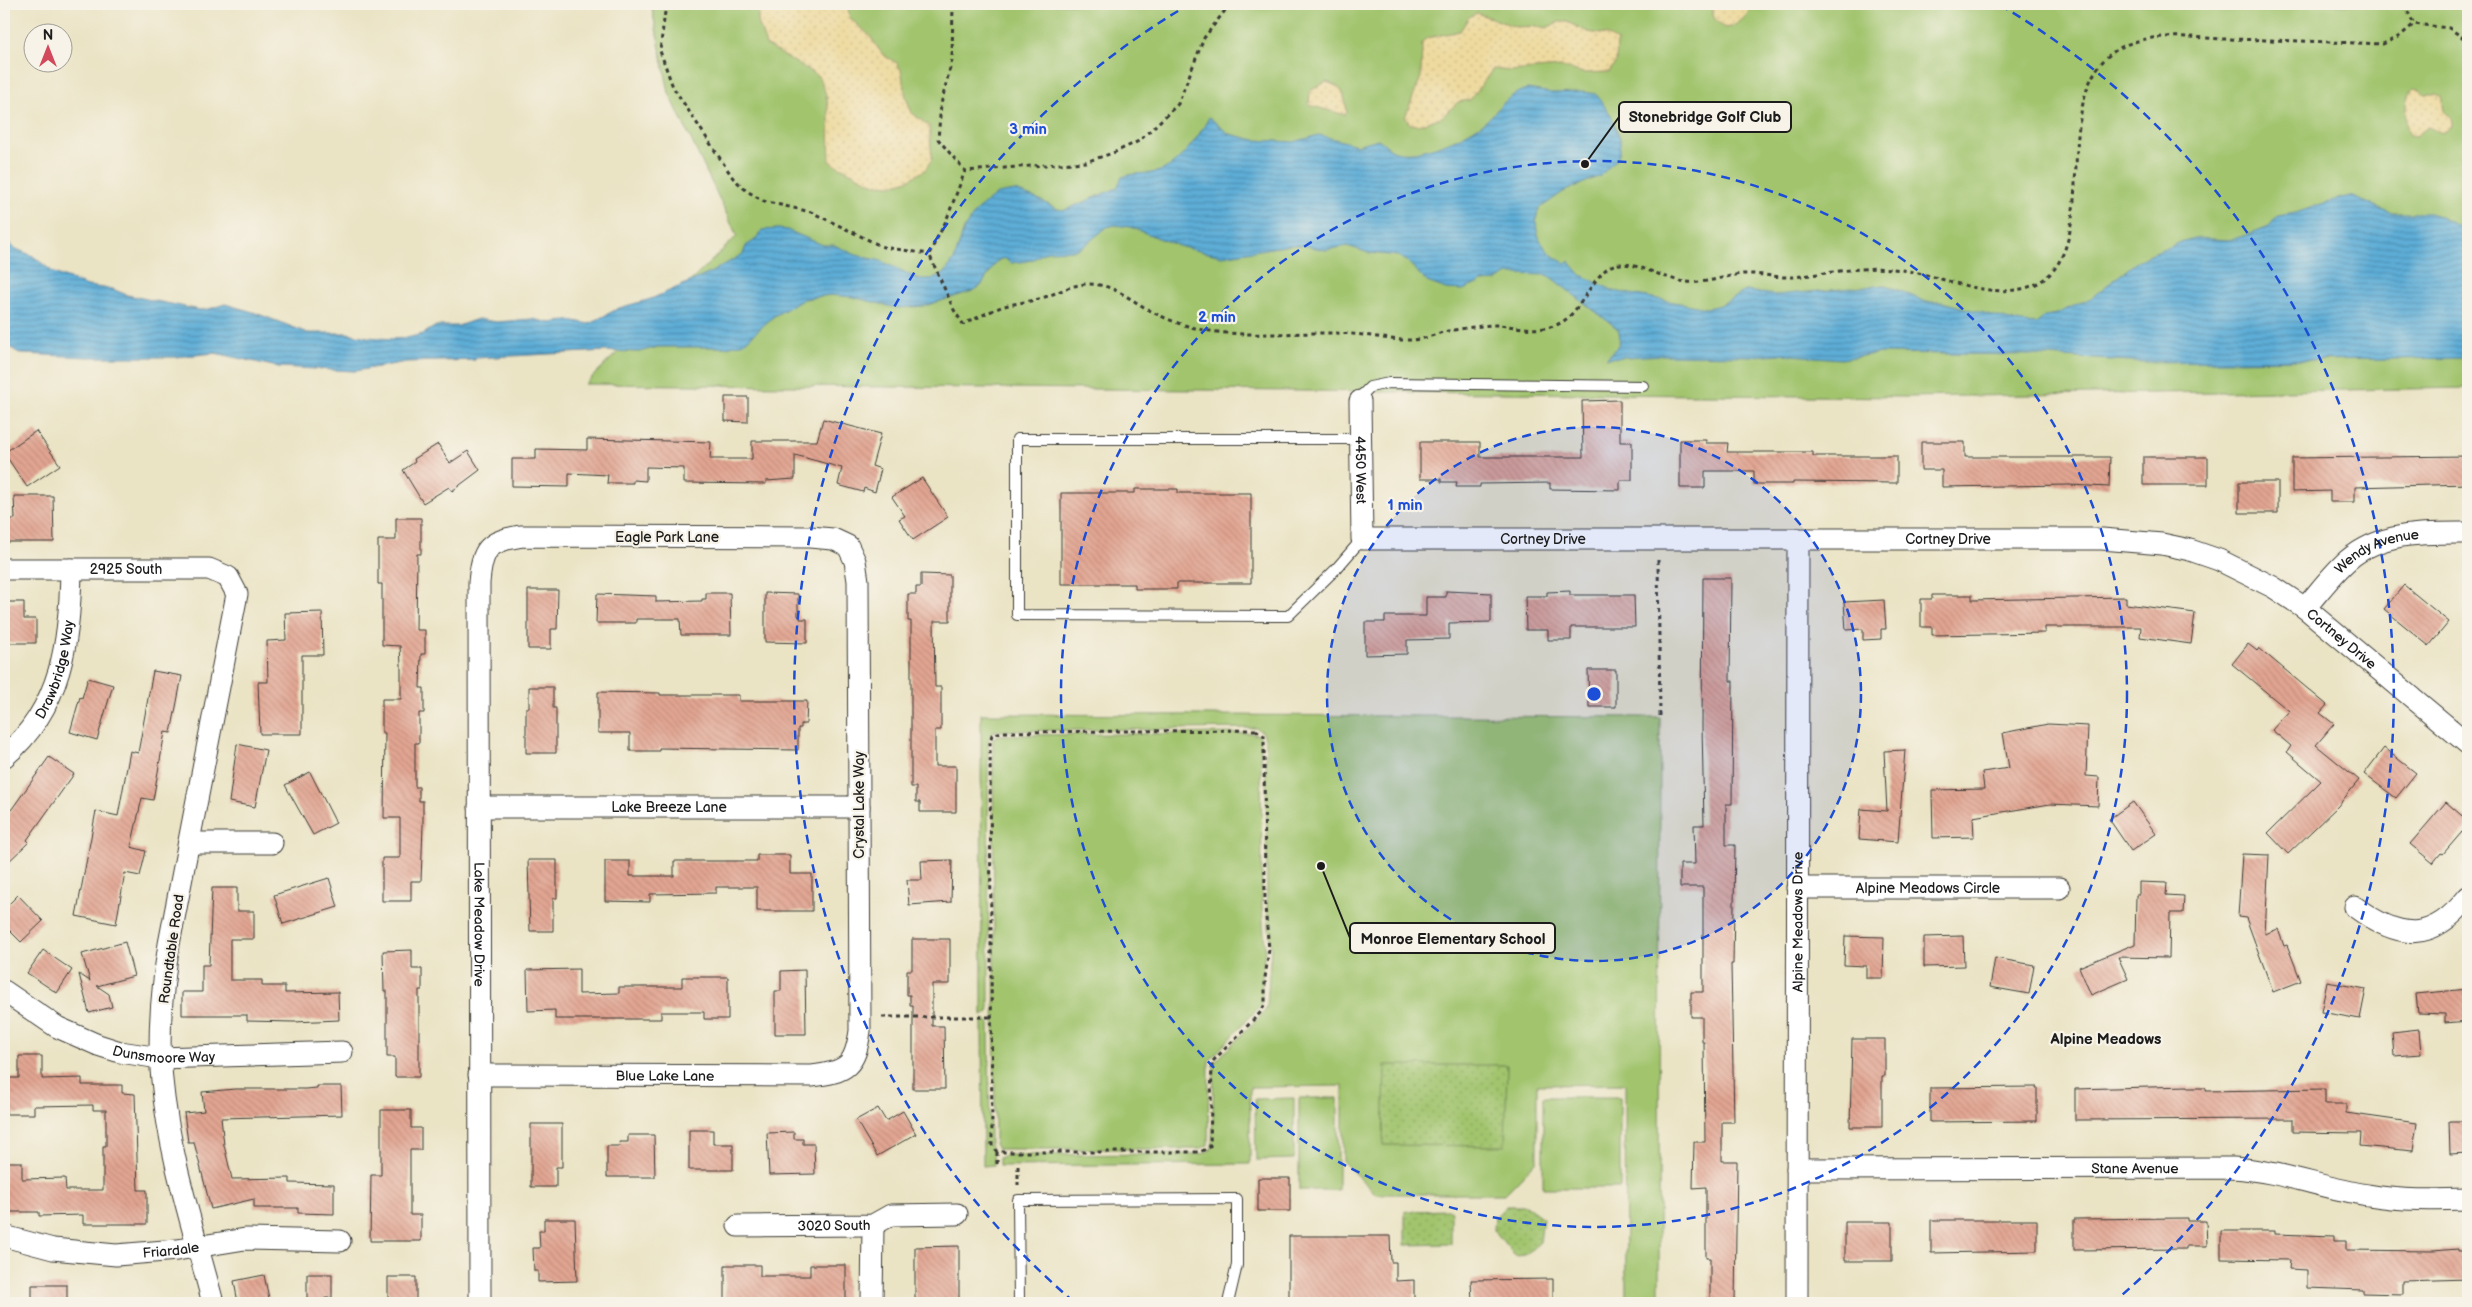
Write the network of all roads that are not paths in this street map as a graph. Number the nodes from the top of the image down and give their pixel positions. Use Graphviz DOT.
graph roads {
  1 [pos="1643,386"];
  2 [pos="1360,401"];
  3 [pos="1361,439"];
  4 [pos="2468,533"];
  5 [pos="1362,539"];
  6 [pos="1798,539"];
  7 [pos="848,546"];
  8 [pos="487,548"];
  9 [pos="71,568"];
  10 [pos="4,569"];
  11 [pos="237,594"];
  12 [pos="2304,608"];
  13 [pos="2468,744"];
  14 [pos="4,757"];
  15 [pos="479,807"];
  16 [pos="859,807"];
  17 [pos="189,842"];
  18 [pos="272,843"];
  19 [pos="1797,888"];
  20 [pos="2059,888"];
  21 [pos="2468,897"];
  22 [pos="2355,907"];
  23 [pos="4,990"];
  24 [pos="342,1052"];
  25 [pos="160,1058"];
  26 [pos="850,1065"];
  27 [pos="479,1075"];
  28 [pos="1797,1169"];
  29 [pos="2468,1199"];
  30 [pos="957,1214"];
  31 [pos="873,1225"];
  32 [pos="738,1226"];
  33 [pos="4,1236"];
  34 [pos="340,1241"];
  35 [pos="198,1246"];
  36 [pos="213,1303"];
  37 [pos="480,1303"];
  38 [pos="872,1303"];
  39 [pos="1019,1303"];
  40 [pos="1228,1303"];
  41 [pos="1797,1303"];
  1 -- 2 [label="lane"];
  2 -- 3 [label="street, 4450 West"];
  3 -- 5 [label="street, 4450 West"];
  3 -- 5 [label="lane"];
  4 -- 12 [label="street, Wendy Avenue"];
  5 -- 6 [label="street, Cortney Drive"];
  6 -- 12 [label="street, Cortney Drive"];
  6 -- 19 [label="street, Alpine Meadows Drive"];
  7 -- 8 [label="street, Eagle Park Lane"];
  7 -- 16 [label="street, Crystal Lake Way"];
  8 -- 15 [label="street, Lake Meadow Drive"];
  9 -- 10 [label="street, 2925 South"];
  9 -- 11 [label="street, 2925 South"];
  9 -- 14 [label="street, Drawbridge Way"];
  11 -- 17 [label="street, Roundtable Road"];
  12 -- 13 [label="street, Cortney Drive"];
  15 -- 16 [label="street, Lake Breeze Lane"];
  15 -- 27 [label="street, Lake Meadow Drive"];
  16 -- 26 [label="street, Crystal Lake Way"];
  17 -- 18 [label="street"];
  17 -- 25 [label="street, Roundtable Road"];
  19 -- 20 [label="street, Alpine Meadows Circle"];
  19 -- 28 [label="street, Alpine Meadows Drive"];
  21 -- 22 [label="street"];
  23 -- 25 [label="street, Dunsmoore Way"];
  24 -- 25 [label="street, Dunsmoore Way"];
  25 -- 35 [label="street, Roundtable Road"];
  26 -- 27 [label="street, Blue Lake Lane"];
  27 -- 37 [label="street, Lake Meadow Drive"];
  28 -- 29 [label="street, Stane Avenue"];
  28 -- 41 [label="street, Alpine Meadows Drive"];
  30 -- 31 [label="street, 3020 South"];
  31 -- 32 [label="street, 3020 South"];
  31 -- 38 [label="street"];
  33 -- 35 [label="street, Friardale"];
  34 -- 35 [label="street, Friardale"];
  35 -- 36 [label="street, Roundtable Road"];
  39 -- 40 [label="lane"];
}
